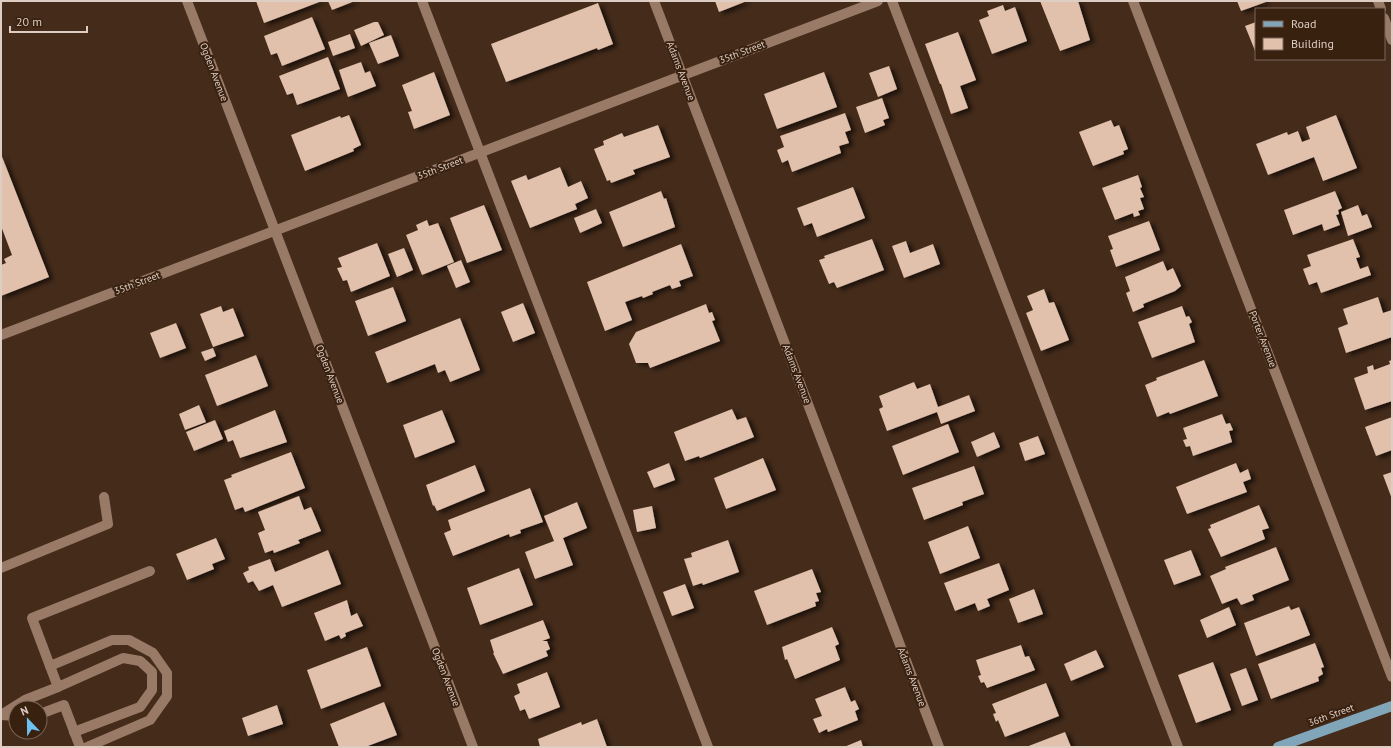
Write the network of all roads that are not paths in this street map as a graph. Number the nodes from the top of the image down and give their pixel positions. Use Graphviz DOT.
graph roads {
  1 [pos="187,1"];
  2 [pos="422,1"];
  3 [pos="654,1"];
  4 [pos="878,1"];
  5 [pos="892,1"];
  6 [pos="1133,1"];
  7 [pos="1385,21"];
  8 [pos="1392,40"];
  9 [pos="683,75"];
  10 [pos="481,152"];
  11 [pos="274,231"];
  12 [pos="1,335"];
  13 [pos="104,497"];
  14 [pos="1,568"];
  15 [pos="150,571"];
  16 [pos="50,666"];
  17 [pos="1392,677"];
  18 [pos="58,687"];
  19 [pos="1392,706"];
  20 [pos="48,711"];
  21 [pos="1,715"];
  22 [pos="74,732"];
  23 [pos="80,747"];
  24 [pos="87,747"];
  25 [pos="473,747"];
  26 [pos="708,747"];
  27 [pos="938,747"];
  28 [pos="1178,747"];
  29 [pos="1278,747"];
  1 -- 11 [label="street, Ogden Avenue"];
  2 -- 10 [label="street"];
  3 -- 9 [label="street, Adams Avenue"];
  4 -- 9 [label="street, 35th Street"];
  5 -- 28 [label="street"];
  6 -- 17 [label="street, Porter Avenue"];
  7 -- 8 [label="street"];
  9 -- 10 [label="street, 35th Street"];
  9 -- 27 [label="street, Adams Avenue"];
  10 -- 11 [label="street, 35th Street"];
  10 -- 26 [label="street"];
  11 -- 12 [label="street, 35th Street"];
  11 -- 25 [label="street, Ogden Avenue"];
  13 -- 14 [label="street"];
  15 -- 16 [label="street"];
  16 -- 18 [label="street"];
  16 -- 24 [label="street"];
  18 -- 21 [label="street"];
  18 -- 22 [label="street"];
  19 -- 29 [label="main road, 36th Street"];
  20 -- 22 [label="street"];
  22 -- 23 [label="street"];
}
